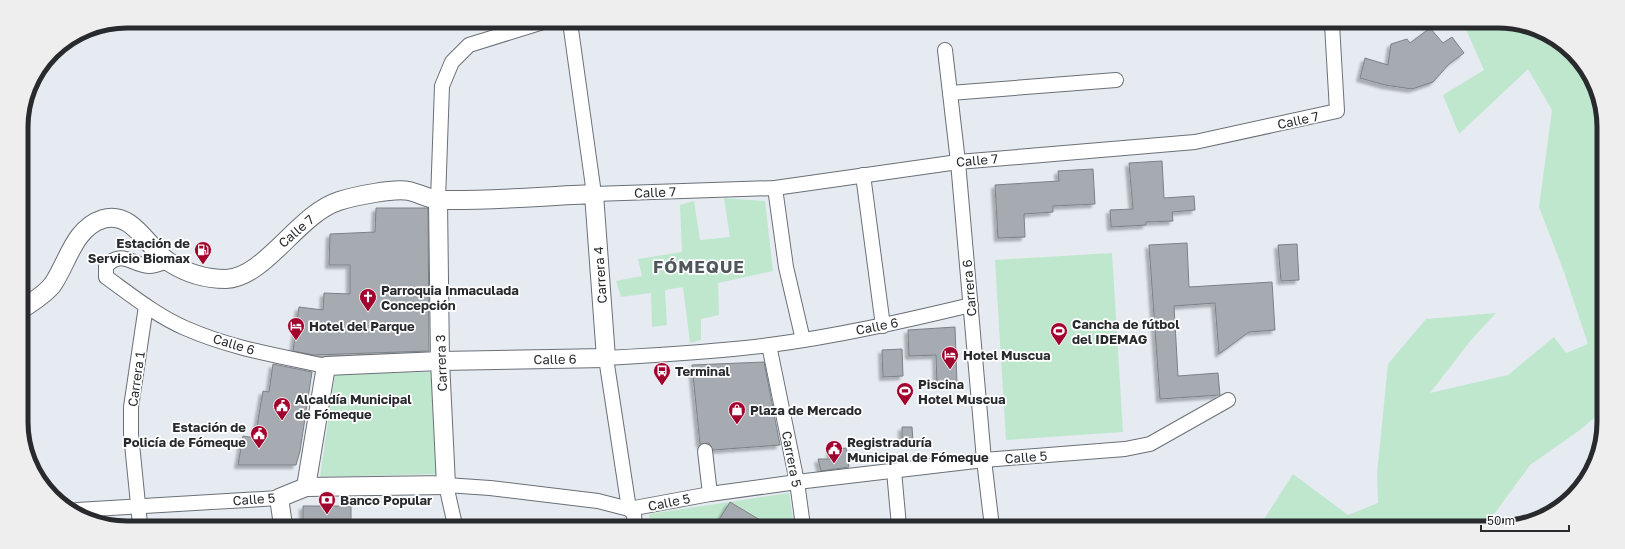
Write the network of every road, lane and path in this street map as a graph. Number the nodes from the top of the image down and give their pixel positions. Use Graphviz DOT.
graph roads {
  1 [pos="524,28"];
  2 [pos="571,28"];
  3 [pos="1332,28"];
  4 [pos="946,50"];
  5 [pos="1116,80"];
  6 [pos="950,93"];
  7 [pos="958,162"];
  8 [pos="863,175"];
  9 [pos="775,188"];
  10 [pos="594,194"];
  11 [pos="438,200"];
  12 [pos="167,261"];
  13 [pos="28,304"];
  14 [pos="970,305"];
  15 [pos="146,306"];
  16 [pos="883,326"];
  17 [pos="803,340"];
  18 [pos="769,345"];
  19 [pos="606,358"];
  20 [pos="440,361"];
  21 [pos="326,366"];
  22 [pos="1228,400"];
  23 [pos="705,451"];
  24 [pos="984,460"];
  25 [pos="894,472"];
  26 [pos="797,482"];
  27 [pos="446,485"];
  28 [pos="306,487"];
  29 [pos="710,494"];
  30 [pos="279,498"];
  31 [pos="137,506"];
  32 [pos="629,509"];
  33 [pos="81,510"];
  34 [pos="140,521"];
  35 [pos="282,521"];
  36 [pos="454,521"];
  37 [pos="635,521"];
  38 [pos="802,521"];
  39 [pos="899,521"];
  40 [pos="991,521"];
  1 -- 11 [label="street"];
  2 -- 10 [label="street, Carrera 4"];
  3 -- 7 [label="street, Calle 7"];
  4 -- 6 [label="street, Carrera 6"];
  5 -- 6 [label="street"];
  6 -- 7 [label="street, Carrera 6"];
  7 -- 8 [label="street, Calle 7"];
  7 -- 14 [label="street, Carrera 6"];
  8 -- 9 [label="street, Calle 7"];
  8 -- 16 [label="street"];
  9 -- 10 [label="street, Calle 7"];
  9 -- 17 [label="street"];
  10 -- 11 [label="street, Calle 7"];
  10 -- 19 [label="street, Carrera 4"];
  11 -- 12 [label="street, Calle 7"];
  11 -- 20 [label="street, Carrera 3"];
  12 -- 13 [label="street, Calle 7"];
  12 -- 15 [label="street, Calle 6"];
  14 -- 16 [label="street, Calle 6"];
  14 -- 24 [label="street, Carrera 6"];
  15 -- 21 [label="street, Calle 6"];
  15 -- 31 [label="street, Carrera 1"];
  16 -- 17 [label="street, Calle 6"];
  17 -- 18 [label="street, Calle 6"];
  18 -- 19 [label="street, Calle 6"];
  18 -- 26 [label="street, Carrera 5"];
  19 -- 20 [label="street, Calle 6"];
  19 -- 32 [label="street, Carrera 4"];
  20 -- 21 [label="street, Calle 6"];
  20 -- 27 [label="street, Carrera 3"];
  21 -- 28 [label="street"];
  22 -- 24 [label="street, Calle 5"];
  23 -- 29 [label="street"];
  24 -- 25 [label="street, Calle 5"];
  24 -- 40 [label="street, Carrera 6"];
  25 -- 26 [label="street, Calle 5"];
  25 -- 39 [label="street"];
  26 -- 29 [label="street, Calle 5"];
  26 -- 38 [label="street, Carrera 5"];
  27 -- 28 [label="street, Calle 5"];
  27 -- 32 [label="street, Calle 5"];
  27 -- 36 [label="street, Carrera 3"];
  28 -- 30 [label="street, Calle 5"];
  29 -- 32 [label="street, Calle 5"];
  30 -- 31 [label="street, Calle 5"];
  30 -- 35 [label="street"];
  31 -- 33 [label="street, Calle 5"];
  31 -- 34 [label="street, Carrera 1"];
  32 -- 37 [label="street, Carrera 4"];
}
